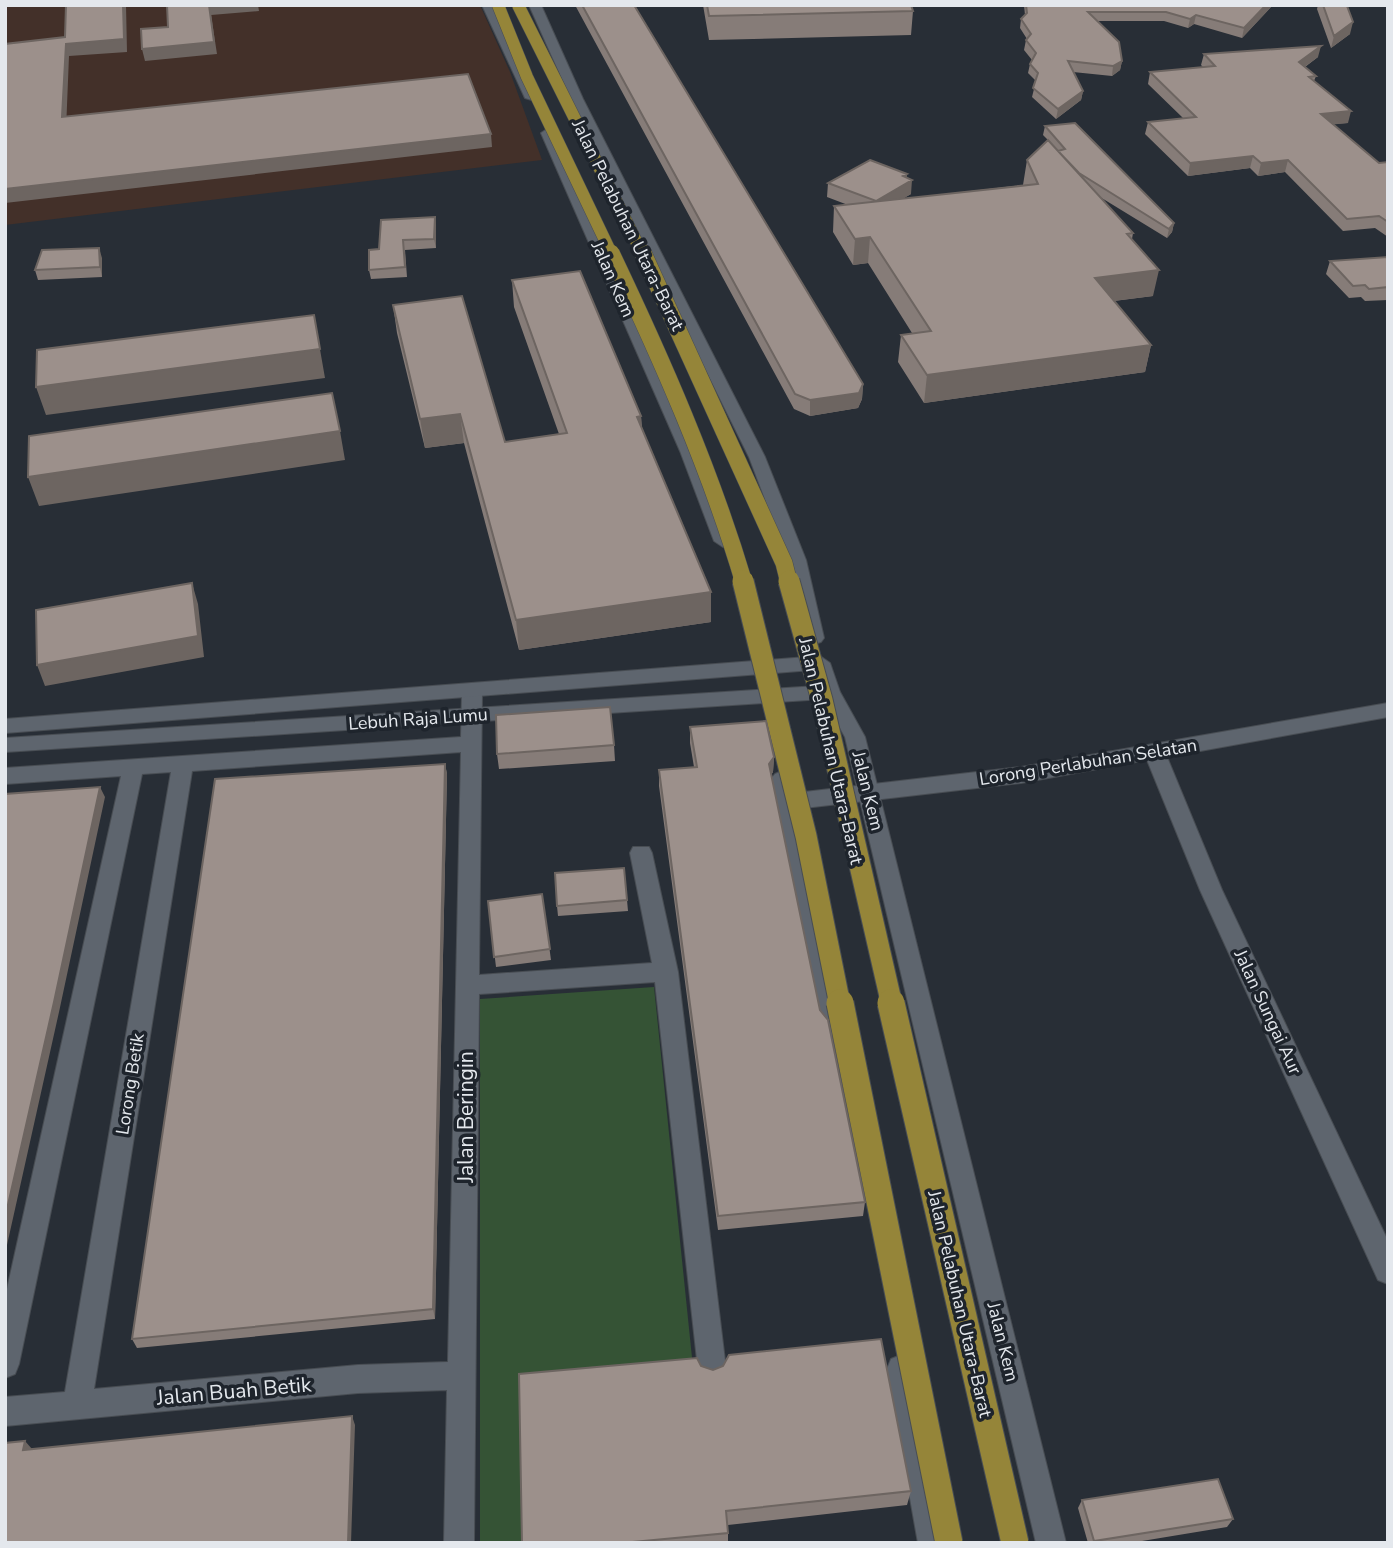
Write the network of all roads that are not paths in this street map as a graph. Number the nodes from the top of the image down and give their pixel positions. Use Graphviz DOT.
graph roads {
  1 [pos="488,5"];
  2 [pos="498,5"];
  3 [pos="518,5"];
  4 [pos="535,5"];
  5 [pos="820,663"];
  6 [pos="756,670"];
  7 [pos="472,692"];
  8 [pos="830,692"];
  9 [pos="763,697"];
  10 [pos="1388,710"];
  11 [pos="471,716"];
  12 [pos="5,726"];
  13 [pos="471,744"];
  14 [pos="5,745"];
  15 [pos="1154,751"];
  16 [pos="183,763"];
  17 [pos="133,767"];
  18 [pos="5,776"];
  19 [pos="869,792"];
  20 [pos="787,802"];
  21 [pos="641,853"];
  22 [pos="666,972"];
  23 [pos="467,985"];
  24 [pos="1388,1271"];
  25 [pos="5,1364"];
  26 [pos="712,1368"];
  27 [pos="463,1375"];
  28 [pos="77,1406"];
  29 [pos="5,1412"];
  30 [pos="459,1543"];
  31 [pos="933,1543"];
  32 [pos="948,1543"];
  33 [pos="1015,1543"];
  34 [pos="1051,1543"];
  1 -- 6 [label="street, Jalan Kem"];
  2 -- 32 [label="main road, Jalan Pelabuhan Utara-Barat, bridge"];
  3 -- 33 [label="main road, Jalan Pelabuhan Utara-Barat, bridge"];
  4 -- 5 [label="street, Jalan Kem"];
  5 -- 6 [label="street, Lebuh Raja Lumu"];
  5 -- 8 [label="street, Jalan Kem"];
  6 -- 7 [label="street, Lebuh Raja Lumu"];
  6 -- 9 [label="street, Jalan Kem"];
  7 -- 11 [label="street, Jalan Beringin"];
  7 -- 12 [label="street, Lebuh Raja Lumu"];
  8 -- 9 [label="street, Lebuh Raja Lumu"];
  8 -- 19 [label="street, Jalan Kem"];
  9 -- 11 [label="street, Lebuh Raja Lumu"];
  9 -- 20 [label="street, Jalan Kem"];
  10 -- 15 [label="street, Lorong Perlabuhan Selatan"];
  11 -- 13 [label="street, Jalan Beringin"];
  11 -- 14 [label="street, Lebuh Raja Lumu"];
  13 -- 16 [label="street"];
  13 -- 23 [label="street, Jalan Beringin"];
  15 -- 19 [label="street, Lorong Perlabuhan Selatan"];
  15 -- 24 [label="street, Jalan Sungai Aur"];
  16 -- 17 [label="street"];
  16 -- 28 [label="street, Lorong Betik"];
  17 -- 18 [label="street"];
  17 -- 25 [label="street"];
  19 -- 20 [label="street, Lorong Perlabuhan Selatan"];
  19 -- 34 [label="street, Jalan Kem"];
  20 -- 31 [label="street, Jalan Kem"];
  21 -- 22 [label="street"];
  22 -- 23 [label="street"];
  22 -- 26 [label="street"];
  23 -- 27 [label="street, Jalan Beringin"];
  27 -- 28 [label="street, Jalan Buah Betik"];
  27 -- 30 [label="street, Jalan Beringin"];
  28 -- 29 [label="street, Jalan Buah Betik"];
}
